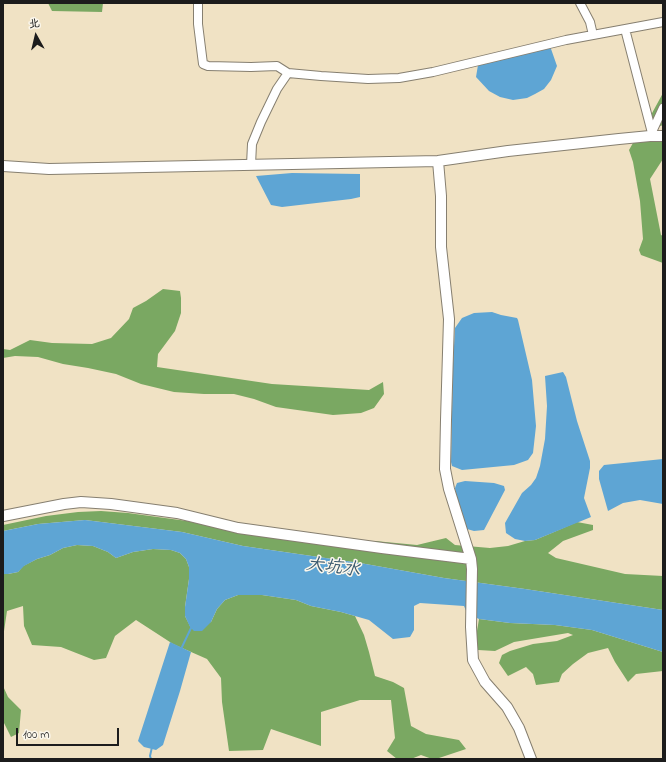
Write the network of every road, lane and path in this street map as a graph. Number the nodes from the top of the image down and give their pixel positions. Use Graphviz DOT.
graph roads {
  1 [pos="198,3"];
  2 [pos="580,3"];
  3 [pos="663,22"];
  4 [pos="625,29"];
  5 [pos="593,35"];
  6 [pos="288,73"];
  7 [pos="663,108"];
  8 [pos="651,135"];
  9 [pos="663,136"];
  10 [pos="438,161"];
  11 [pos="251,165"];
  12 [pos="3,166"];
  13 [pos="3,516"];
  14 [pos="471,564"];
  15 [pos="531,759"];
  1 -- 6 [label="street"];
  2 -- 5 [label="street"];
  3 -- 4 [label="street"];
  4 -- 5 [label="street"];
  4 -- 8 [label="street"];
  5 -- 6 [label="street"];
  6 -- 11 [label="street"];
  7 -- 8 [label="street"];
  8 -- 9 [label="street"];
  8 -- 10 [label="street"];
  10 -- 11 [label="street"];
  10 -- 14 [label="street"];
  11 -- 12 [label="street"];
  13 -- 14 [label="street"];
  14 -- 15 [label="street"];
}
